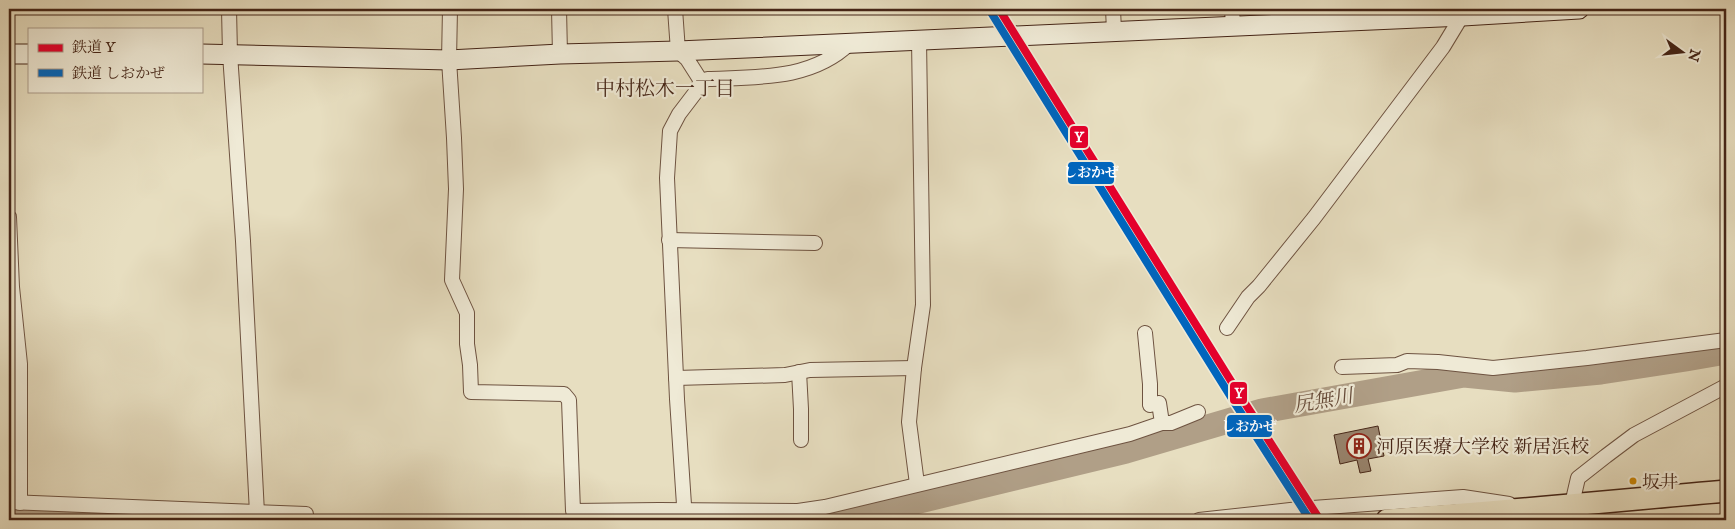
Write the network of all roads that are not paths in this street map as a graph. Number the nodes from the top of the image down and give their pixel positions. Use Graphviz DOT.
graph roads {
  1 [pos="229,9"];
  2 [pos="450,9"];
  3 [pos="559,9"];
  4 [pos="675,9"];
  5 [pos="1114,9"];
  6 [pos="1570,9"];
  7 [pos="1579,9"];
  8 [pos="1465,12"];
  9 [pos="1232,17"];
  10 [pos="1114,31"];
  11 [pos="919,40"];
  12 [pos="850,43"];
  13 [pos="678,51"];
  14 [pos="9,54"];
  15 [pos="28,54"];
  16 [pos="202,54"];
  17 [pos="230,54"];
  18 [pos="560,54"];
  19 [pos="449,60"];
  20 [pos="701,82"];
  21 [pos="9,217"];
  22 [pos="669,240"];
  23 [pos="815,243"];
  24 [pos="1227,328"];
  25 [pos="1145,333"];
  26 [pos="1726,340"];
  27 [pos="1342,367"];
  28 [pos="914,368"];
  29 [pos="798,372"];
  30 [pos="676,378"];
  31 [pos="1726,386"];
  32 [pos="1198,412"];
  33 [pos="1162,423"];
  34 [pos="801,440"];
  35 [pos="917,484"];
  36 [pos="1726,491"];
  37 [pos="14,502"];
  38 [pos="1555,510"];
  39 [pos="257,513"];
  40 [pos="306,514"];
  41 [pos="685,516"];
  42 [pos="1199,520"];
  43 [pos="1388,520"];
  44 [pos="1510,520"];
  1 -- 17 [label="street"];
  2 -- 19 [label="street"];
  3 -- 18 [label="street"];
  4 -- 13 [label="street"];
  5 -- 10 [label="street"];
  6 -- 7 [label="street"];
  6 -- 8 [label="street"];
  8 -- 9 [label="street"];
  8 -- 24 [label="street"];
  9 -- 10 [label="street"];
  10 -- 11 [label="street"];
  11 -- 12 [label="street"];
  11 -- 28 [label="street"];
  12 -- 13 [label="street"];
  12 -- 20 [label="street"];
  13 -- 18 [label="street"];
  13 -- 20 [label="street"];
  14 -- 15 [label="street"];
  16 -- 17 [label="street"];
  17 -- 19 [label="street"];
  17 -- 39 [label="street"];
  18 -- 19 [label="street"];
  19 -- 41 [label="street"];
  20 -- 22 [label="street"];
  21 -- 37 [label="street"];
  22 -- 23 [label="street"];
  22 -- 30 [label="street"];
  25 -- 33 [label="street"];
  26 -- 27 [label="street"];
  28 -- 29 [label="street"];
  28 -- 35 [label="street"];
  29 -- 30 [label="street"];
  29 -- 34 [label="street"];
  30 -- 41 [label="street"];
  31 -- 38 [label="street"];
  32 -- 33 [label="street"];
  33 -- 35 [label="street"];
  35 -- 41 [label="street"];
  36 -- 38 [label="main road"];
  37 -- 39 [label="street"];
  38 -- 42 [label="street"];
  38 -- 43 [label="main road"];
  38 -- 44 [label="street"];
  39 -- 40 [label="street"];
}
